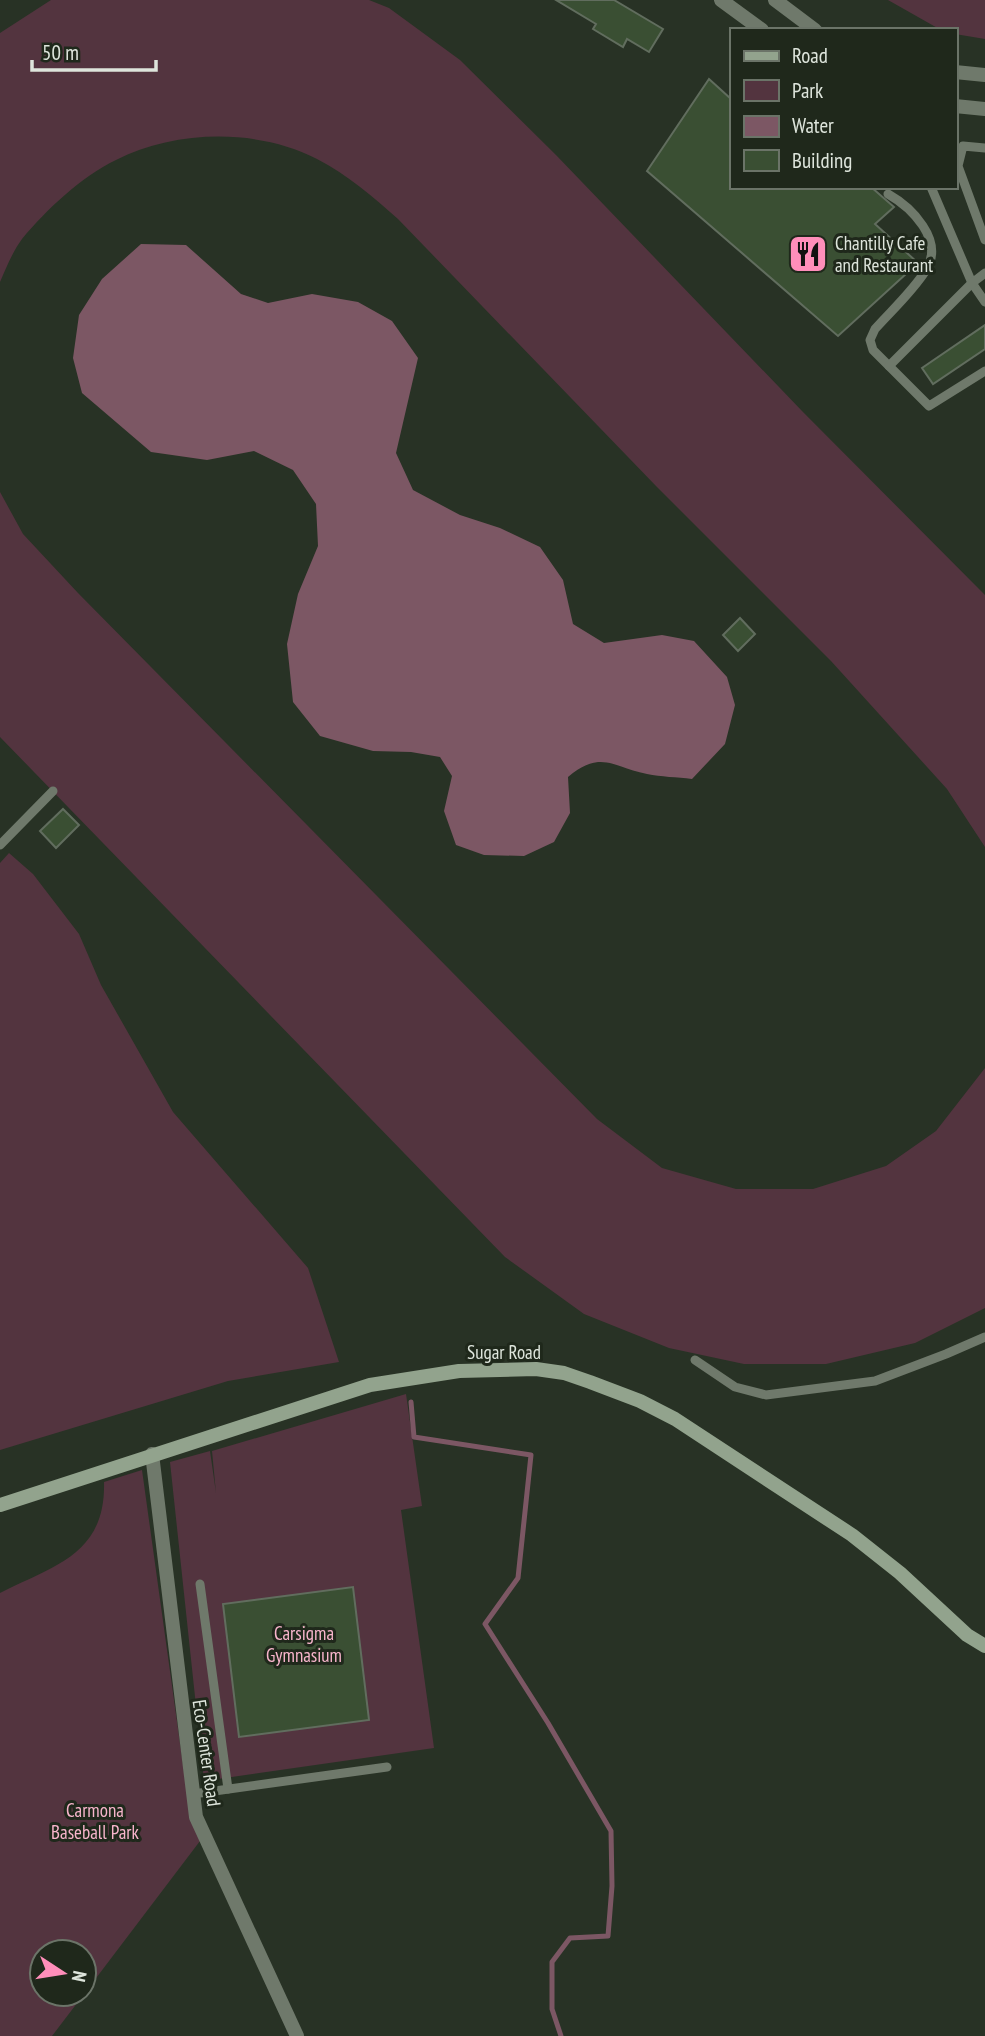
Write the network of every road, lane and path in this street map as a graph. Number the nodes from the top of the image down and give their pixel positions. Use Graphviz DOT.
graph roads {
  1 [pos="721,0"];
  2 [pos="775,0"];
  3 [pos="759,28"];
  4 [pos="812,28"];
  5 [pos="957,72"];
  6 [pos="985,75"];
  7 [pos="957,106"];
  8 [pos="985,109"];
  9 [pos="985,148"];
  10 [pos="932,189"];
  11 [pos="888,192"];
  12 [pos="985,240"];
  13 [pos="985,273"];
  14 [pos="972,283"];
  15 [pos="985,302"];
  16 [pos="889,366"];
  17 [pos="985,371"];
  18 [pos="53,791"];
  19 [pos="0,845"];
  20 [pos="985,1337"];
  21 [pos="695,1360"];
  22 [pos="152,1454"];
  23 [pos="0,1505"];
  24 [pos="201,1584"];
  25 [pos="985,1646"];
  26 [pos="387,1767"];
  27 [pos="228,1789"];
  28 [pos="193,1794"];
  29 [pos="297,2036"];
  1 -- 3 [label="street"];
  2 -- 4 [label="street"];
  5 -- 6 [label="street"];
  7 -- 8 [label="street"];
  9 -- 12 [label="lane"];
  10 -- 14 [label="lane"];
  11 -- 16 [label="lane"];
  13 -- 14 [label="lane"];
  14 -- 15 [label="lane"];
  14 -- 16 [label="lane"];
  16 -- 17 [label="lane"];
  18 -- 19 [label="lane"];
  20 -- 21 [label="lane"];
  22 -- 23 [label="main road, Sugar Road"];
  22 -- 25 [label="main road, Sugar Road"];
  22 -- 28 [label="street, Eco-Center Road"];
  24 -- 27 [label="lane"];
  26 -- 27 [label="lane"];
  27 -- 28 [label="lane"];
  28 -- 29 [label="street, Eco-Center Road"];
}
